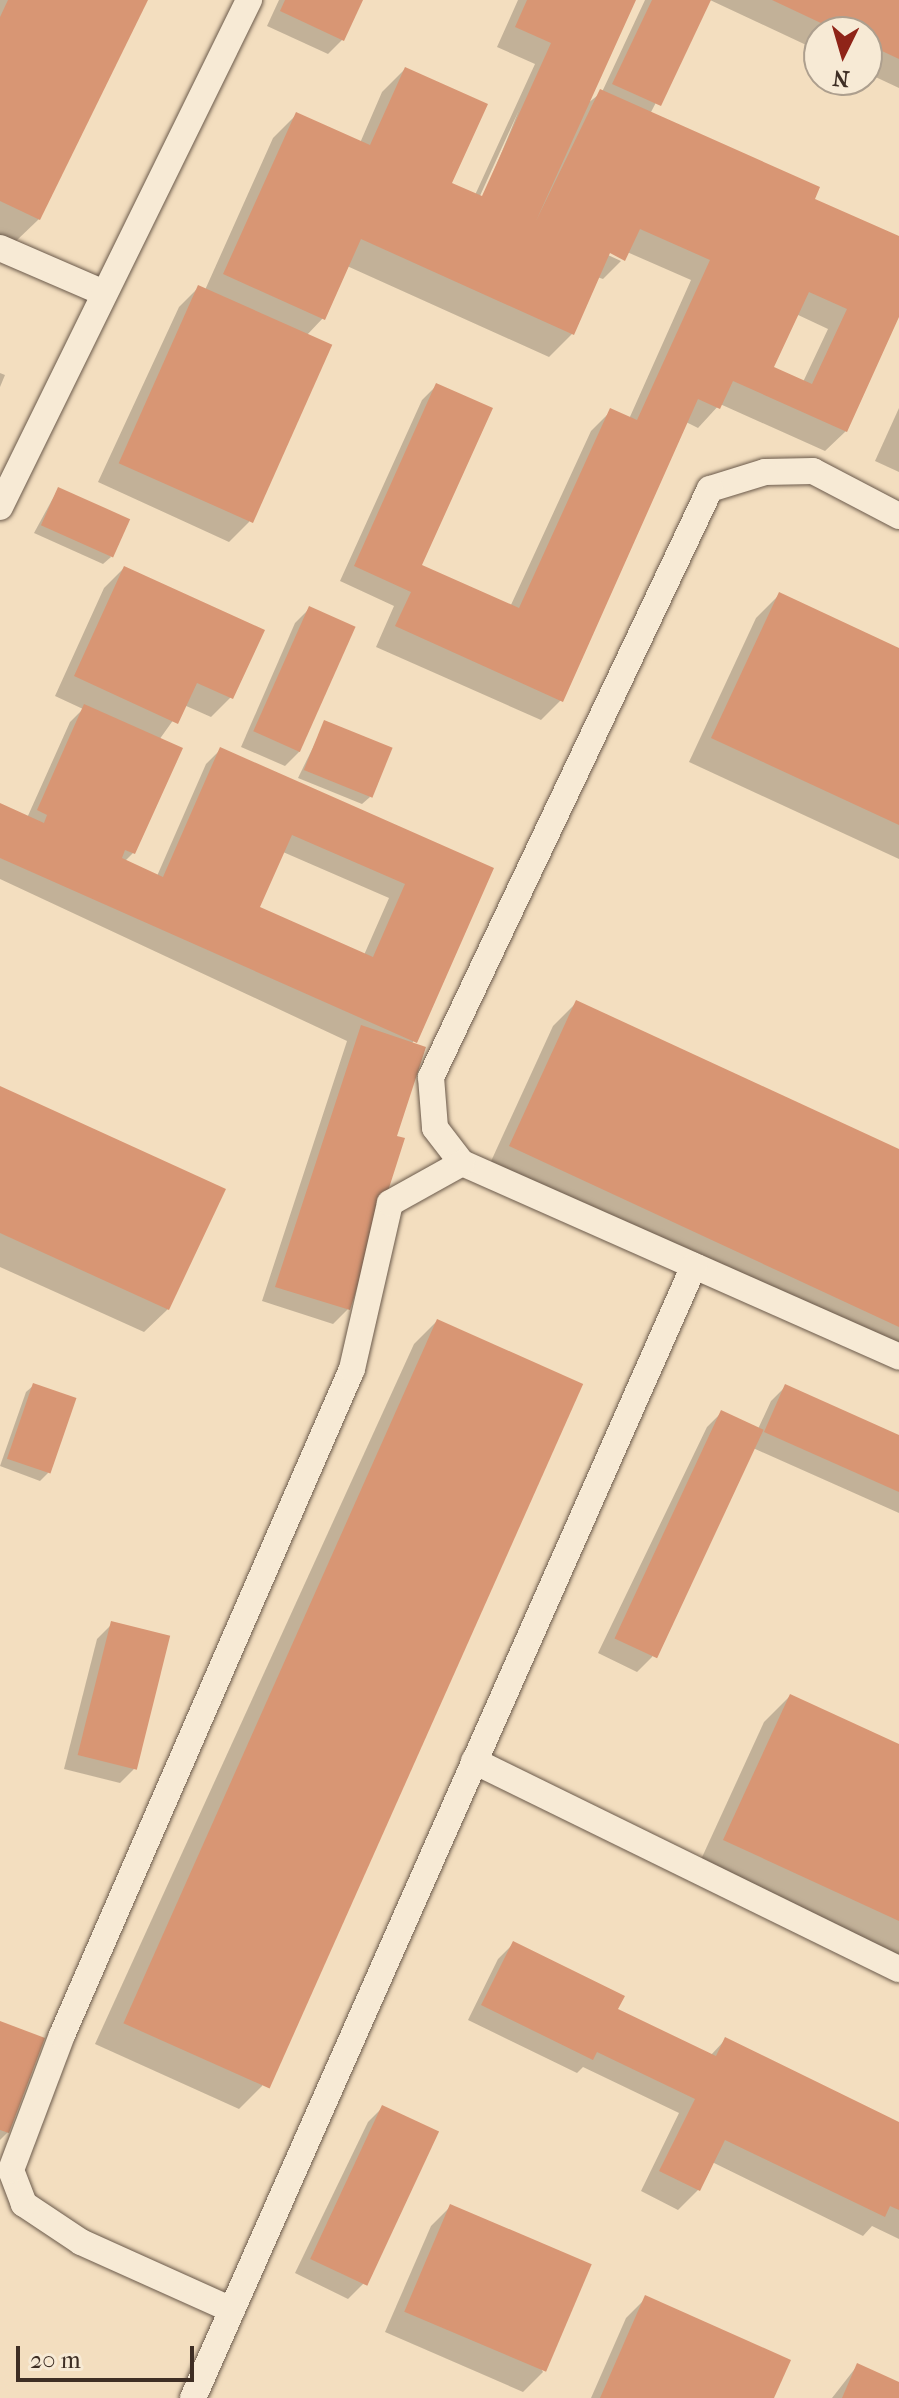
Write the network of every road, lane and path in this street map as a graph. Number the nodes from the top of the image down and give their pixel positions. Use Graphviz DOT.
graph roads {
  1 [pos="249,0"];
  2 [pos="0,248"];
  3 [pos="104,293"];
  4 [pos="0,507"];
  5 [pos="899,516"];
  6 [pos="462,1163"];
  7 [pos="694,1266"];
  8 [pos="899,1357"];
  9 [pos="474,1761"];
  10 [pos="899,1969"];
  11 [pos="232,2310"];
  12 [pos="193,2398"];
  1 -- 3 [label="lane"];
  2 -- 3 [label="lane"];
  3 -- 4 [label="lane"];
  5 -- 6 [label="lane"];
  6 -- 7 [label="lane"];
  6 -- 11 [label="lane"];
  7 -- 8 [label="lane"];
  7 -- 9 [label="lane"];
  9 -- 10 [label="lane"];
  9 -- 11 [label="lane"];
  11 -- 12 [label="lane"];
}
